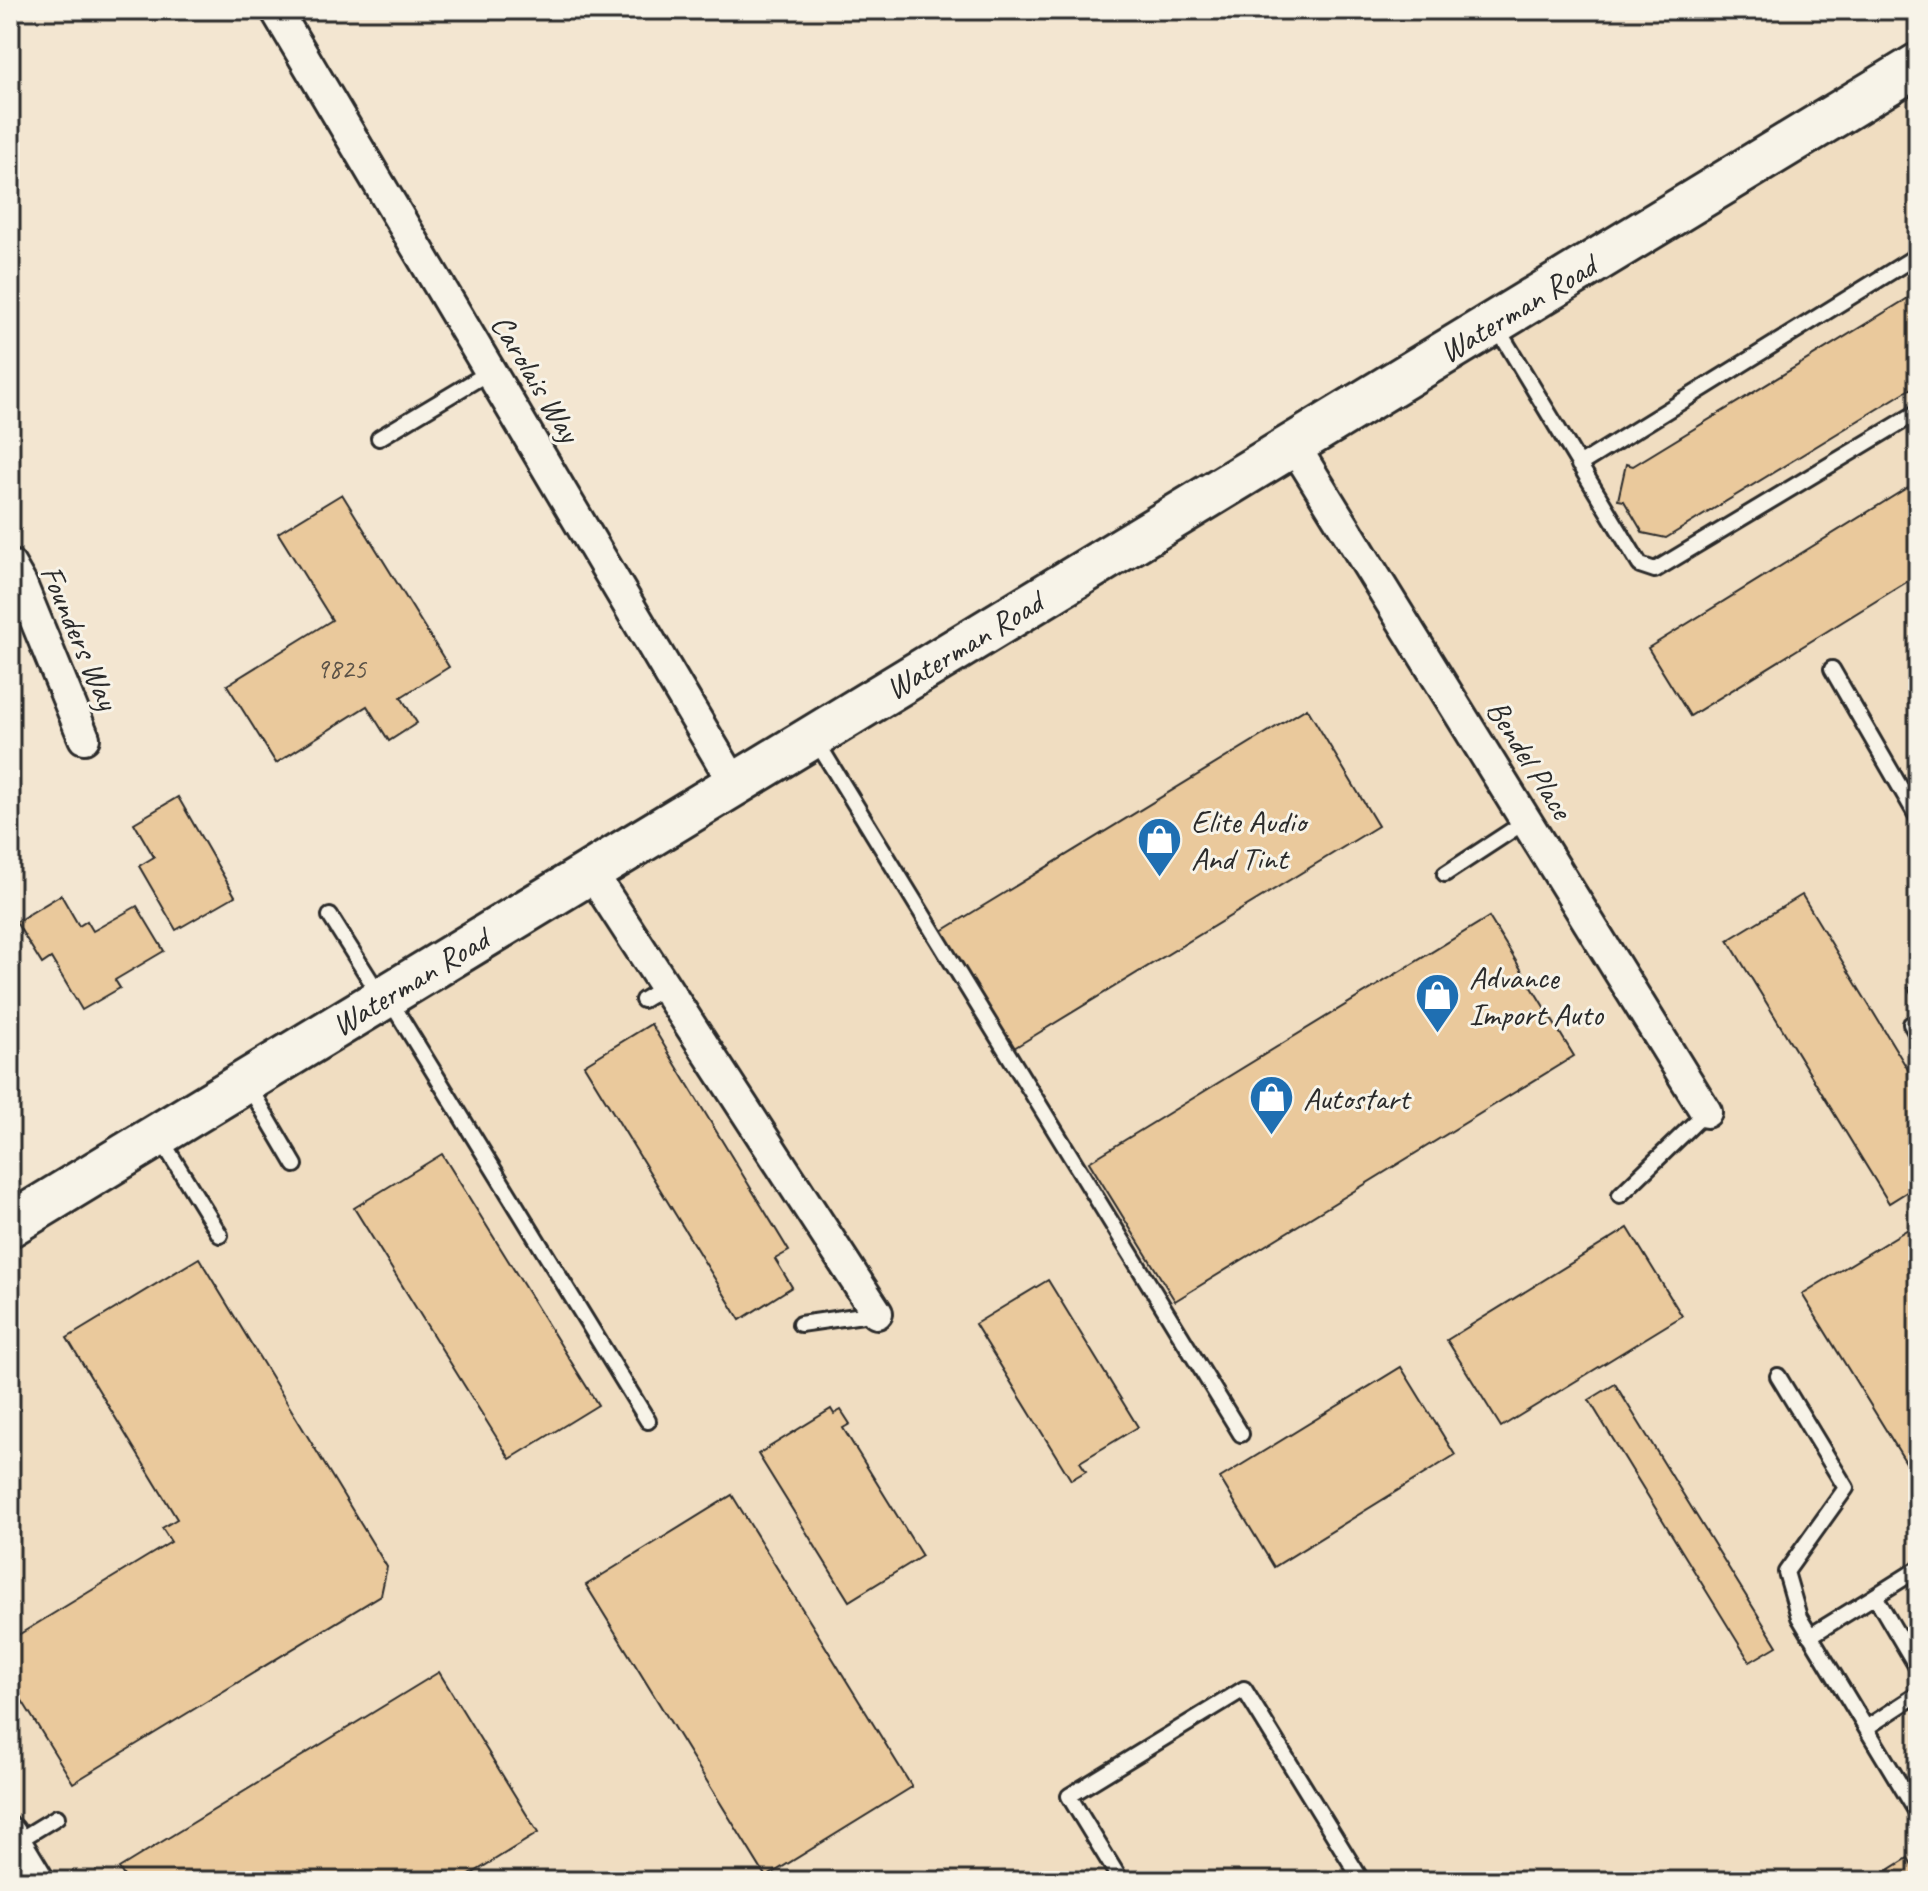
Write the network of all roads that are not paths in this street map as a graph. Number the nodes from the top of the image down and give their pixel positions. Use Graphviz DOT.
graph roads {
  1 [pos="276,10"];
  2 [pos="1918,65"];
  3 [pos="1918,255"];
  4 [pos="1493,322"];
  5 [pos="491,371"];
  6 [pos="1918,412"];
  7 [pos="379,438"];
  8 [pos="1293,444"];
  9 [pos="1579,465"];
  10 [pos="10,565"];
  11 [pos="1832,669"];
  12 [pos="813,735"];
  13 [pos="84,738"];
  14 [pos="734,783"];
  15 [pos="1918,818"];
  16 [pos="1526,821"];
  17 [pos="590,871"];
  18 [pos="1445,874"];
  19 [pos="330,916"];
  20 [pos="384,996"];
  21 [pos="245,1081"];
  22 [pos="1706,1112"];
  23 [pos="158,1135"];
  24 [pos="295,1165"];
  25 [pos="1620,1195"];
  26 [pos="10,1225"];
  27 [pos="220,1235"];
  28 [pos="877,1313"];
  29 [pos="800,1324"];
  30 [pos="1778,1376"];
  31 [pos="648,1421"];
  32 [pos="1241,1434"];
  33 [pos="1918,1569"];
  34 [pos="1875,1596"];
  35 [pos="1810,1636"];
  36 [pos="1918,1669"];
  37 [pos="1918,1694"];
  38 [pos="1866,1728"];
  39 [pos="1918,1814"];
  40 [pos="57,1817"];
  41 [pos="21,1860"];
  42 [pos="1121,1881"];
  43 [pos="1362,1881"];
  1 -- 5 [label="street, Carolais Way"];
  2 -- 4 [label="main road, Waterman Road"];
  3 -- 9 [label="lane"];
  4 -- 8 [label="main road, Waterman Road"];
  4 -- 9 [label="lane"];
  5 -- 7 [label="lane"];
  5 -- 14 [label="street, Carolais Way"];
  6 -- 9 [label="lane"];
  8 -- 12 [label="main road, Waterman Road"];
  8 -- 16 [label="street, Bendel Place"];
  10 -- 13 [label="street, Founders Way"];
  11 -- 15 [label="lane"];
  12 -- 14 [label="main road, Waterman Road"];
  12 -- 32 [label="lane"];
  14 -- 17 [label="main road, Waterman Road"];
  16 -- 18 [label="lane"];
  16 -- 22 [label="street, Bendel Place"];
  17 -- 20 [label="main road, Waterman Road"];
  17 -- 28 [label="street"];
  19 -- 20 [label="lane"];
  20 -- 21 [label="main road, Waterman Road"];
  20 -- 31 [label="lane"];
  21 -- 23 [label="main road, Waterman Road"];
  21 -- 24 [label="lane"];
  22 -- 25 [label="lane"];
  23 -- 26 [label="main road, Waterman Road"];
  23 -- 27 [label="lane"];
  28 -- 29 [label="lane"];
  30 -- 35 [label="lane"];
  33 -- 34 [label="lane"];
  34 -- 35 [label="lane"];
  34 -- 36 [label="lane"];
  35 -- 38 [label="lane"];
  37 -- 38 [label="lane"];
  38 -- 39 [label="lane"];
  40 -- 41 [label="lane"];
  42 -- 43 [label="lane"];
}
